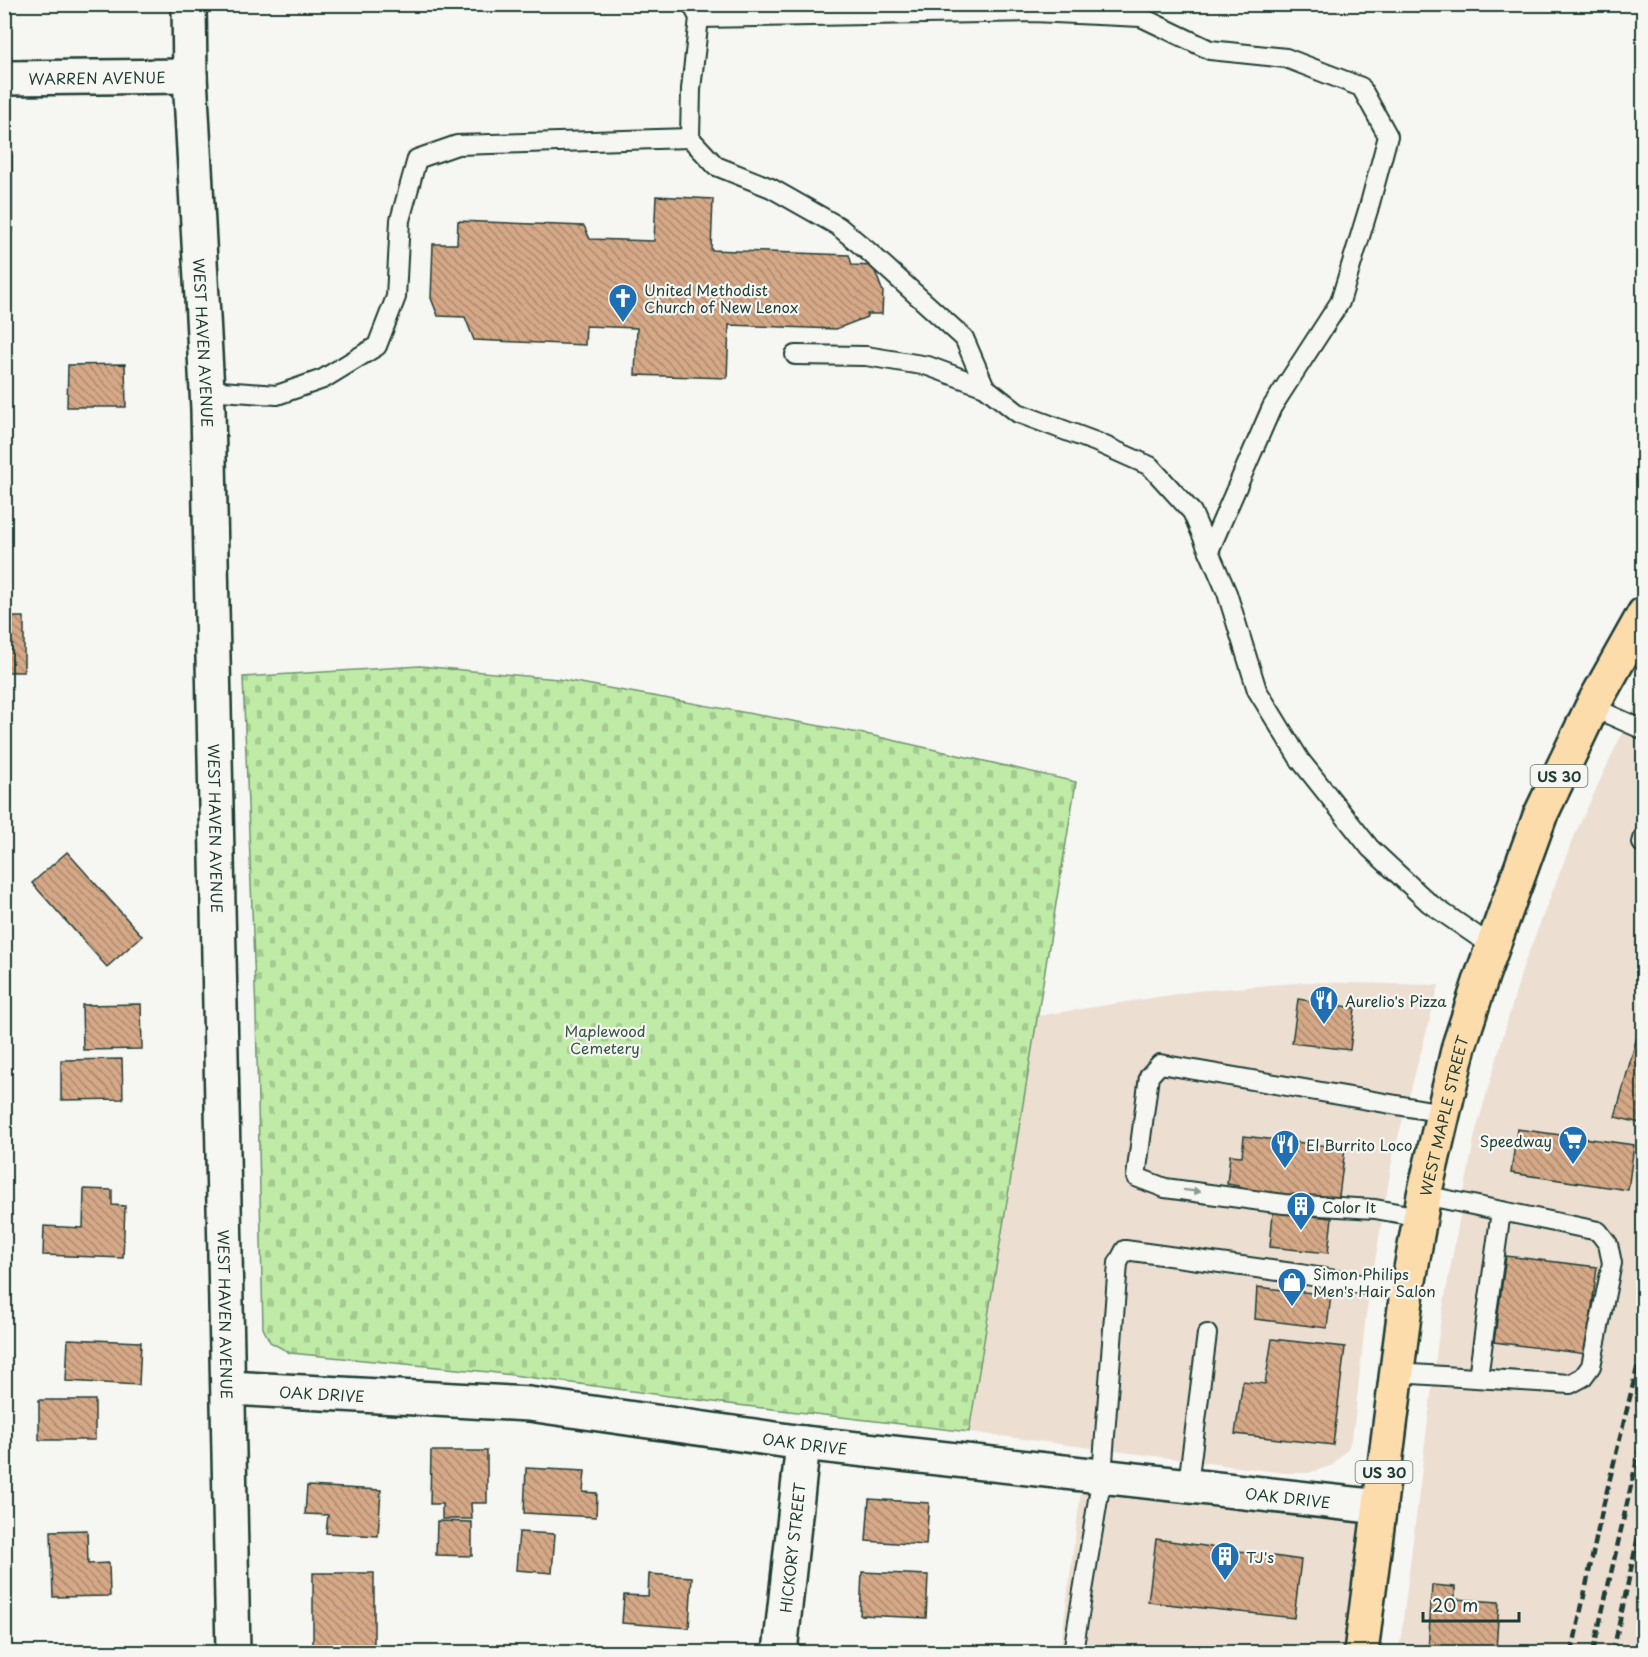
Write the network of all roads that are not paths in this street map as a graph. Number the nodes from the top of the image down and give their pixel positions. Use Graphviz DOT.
graph roads {
  1 [pos="189,4"];
  2 [pos="696,11"];
  3 [pos="190,76"];
  4 [pos="4,78"];
  5 [pos="690,138"];
  6 [pos="795,355"];
  7 [pos="985,387"];
  8 [pos="207,390"];
  9 [pos="1209,551"];
  10 [pos="1644,614"];
  11 [pos="1592,706"];
  12 [pos="1644,730"];
  13 [pos="1644,836"];
  14 [pos="1644,844"];
  15 [pos="1492,947"];
  16 [pos="1443,1113"];
  17 [pos="1422,1206"];
  18 [pos="1501,1211"];
  19 [pos="1407,1292"];
  20 [pos="1207,1334"];
  21 [pos="1397,1372"];
  22 [pos="1478,1378"];
  23 [pos="229,1388"];
  24 [pos="803,1443"];
  25 [pos="1102,1475"];
  26 [pos="1188,1484"];
  27 [pos="1380,1507"];
  28 [pos="233,1653"];
  29 [pos="780,1653"];
  30 [pos="1073,1653"];
  31 [pos="1361,1653"];
  1 -- 3 [label="street, WEST HAVEN AVENUE"];
  2 -- 5 [label="lane"];
  2 -- 9 [label="lane"];
  3 -- 4 [label="street, WARREN AVENUE"];
  3 -- 8 [label="street, WEST HAVEN AVENUE"];
  5 -- 7 [label="lane"];
  5 -- 8 [label="lane"];
  6 -- 7 [label="lane"];
  7 -- 9 [label="lane"];
  8 -- 23 [label="street, WEST HAVEN AVENUE"];
  9 -- 15 [label="lane"];
  10 -- 11 [label="main road, WEST MAPLE STREET / US 30"];
  11 -- 12 [label="lane"];
  11 -- 15 [label="main road, WEST MAPLE STREET / US 30"];
  13 -- 14 [label="lane"];
  15 -- 16 [label="main road, WEST MAPLE STREET / US 30"];
  16 -- 17 [label="main road, WEST MAPLE STREET / US 30"];
  16 -- 17 [label="lane, one-way"];
  17 -- 18 [label="lane"];
  17 -- 19 [label="main road, WEST MAPLE STREET / US 30"];
  18 -- 22 [label="lane"];
  18 -- 22 [label="lane"];
  19 -- 21 [label="main road, WEST MAPLE STREET / US 30"];
  19 -- 25 [label="lane"];
  20 -- 26 [label="lane"];
  21 -- 22 [label="lane"];
  21 -- 27 [label="main road, WEST MAPLE STREET / US 30"];
  23 -- 24 [label="street, OAK DRIVE"];
  23 -- 28 [label="street, WEST HAVEN AVENUE"];
  24 -- 25 [label="street, OAK DRIVE"];
  24 -- 29 [label="street, HICKORY STREET"];
  25 -- 26 [label="street, OAK DRIVE"];
  25 -- 30 [label="lane"];
  26 -- 27 [label="street, OAK DRIVE"];
  27 -- 31 [label="main road, WEST MAPLE STREET / US 30"];
}
